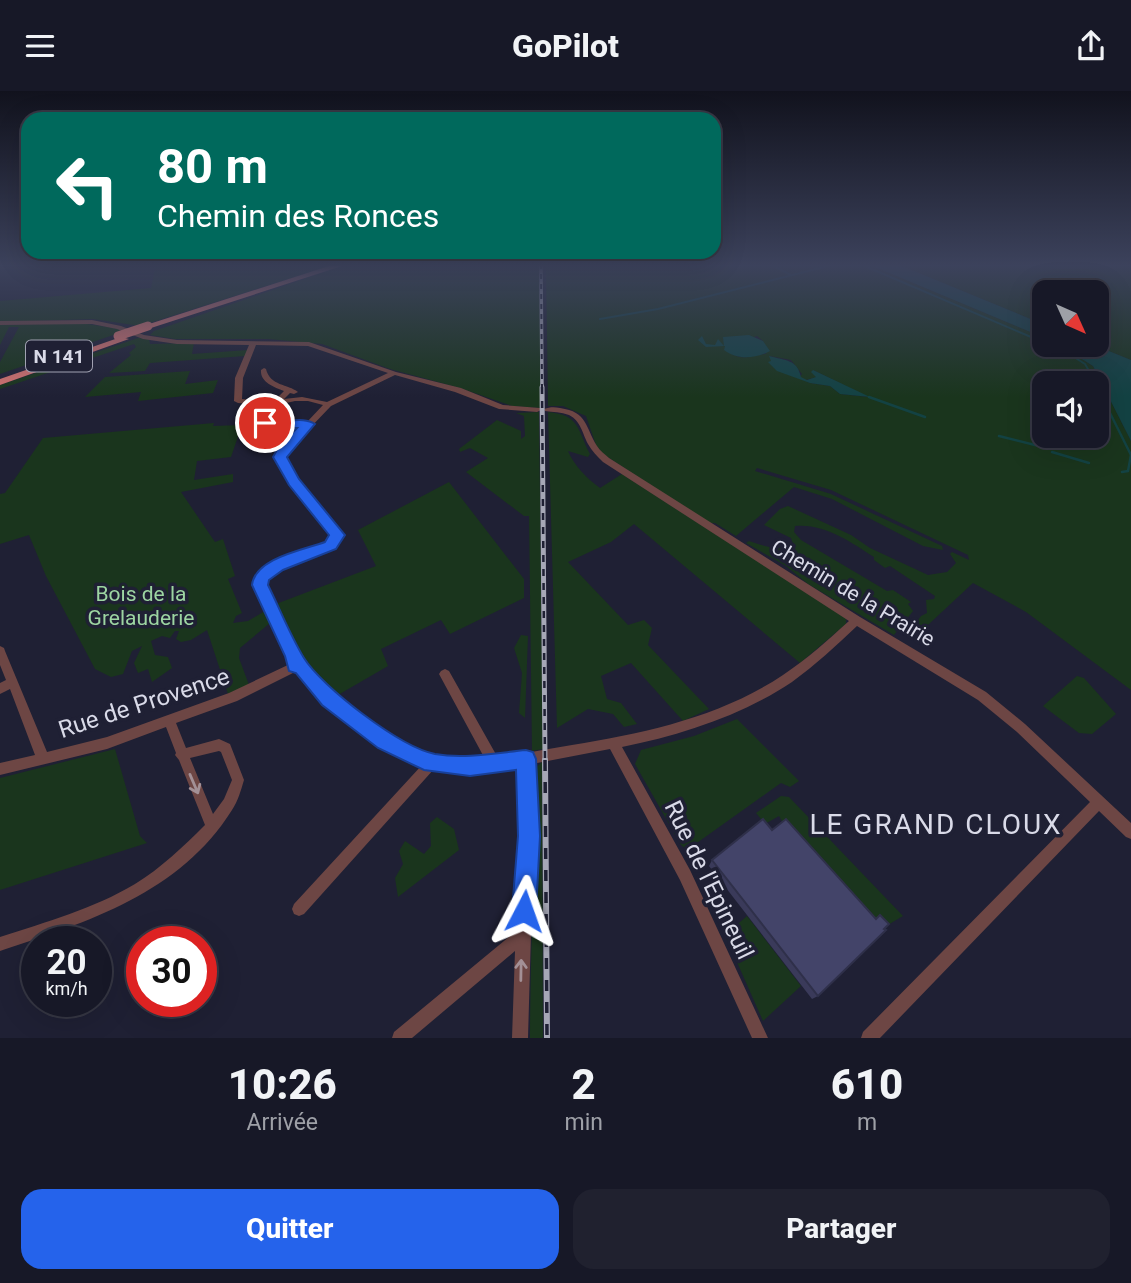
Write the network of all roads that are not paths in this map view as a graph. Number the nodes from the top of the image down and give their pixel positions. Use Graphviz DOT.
graph roads {
  1 [pos="208,308"];
  2 [pos="0,323"];
  3 [pos="121,338"];
  4 [pos="254,342"];
  5 [pos="264,370"];
  6 [pos="394,373"];
  7 [pos="0,377"];
  8 [pos="0,383"];
  9 [pos="290,389"];
  10 [pos="311,399"];
  11 [pos="275,404"];
  12 [pos="328,404"];
  13 [pos="548,409"];
  14 [pos="537,410"];
  15 [pos="309,424"];
  16 [pos="856,620"];
  17 [pos="0,651"];
  18 [pos="296,666"];
  19 [pos="445,674"];
  20 [pos="12,682"];
  21 [pos="0,689"];
  22 [pos="169,721"];
  23 [pos="614,744"];
  24 [pos="181,755"];
  25 [pos="43,758"];
  26 [pos="526,759"];
  27 [pos="432,763"];
  28 [pos="494,763"];
  29 [pos="0,769"];
  30 [pos="1099,802"];
  31 [pos="212,827"];
  32 [pos="1131,832"];
  33 [pos="299,909"];
  34 [pos="522,936"];
  35 [pos="0,945"];
  36 [pos="400,1038"];
  37 [pos="520,1038"];
  38 [pos="760,1038"];
  39 [pos="869,1038"];
  1 -- 3 [label="highway, N 141, bridge"];
  2 -- 4 [label="street"];
  3 -- 7 [label="highway, N 141"];
  3 -- 8 [label="highway, N 141"];
  4 -- 6 [label="street"];
  4 -- 11 [label="street"];
  5 -- 9 [label="street"];
  6 -- 12 [label="street"];
  6 -- 14 [label="street"];
  9 -- 10 [label="street"];
  9 -- 11 [label="street"];
  10 -- 11 [label="street"];
  10 -- 12 [label="street"];
  11 -- 15 [label="street"];
  12 -- 15 [label="street"];
  13 -- 16 [label="street, Chemin de la Prairie"];
  15 -- 18 [label="street"];
  16 -- 23 [label="street"];
  16 -- 30 [label="street, Chemin de la Prairie"];
  17 -- 20 [label="street"];
  18 -- 22 [label="street, Rue de Provence"];
  18 -- 27 [label="street"];
  19 -- 28 [label="street"];
  20 -- 21 [label="street"];
  20 -- 25 [label="street"];
  22 -- 24 [label="street"];
  22 -- 25 [label="street, Rue de Provence"];
  23 -- 26 [label="street"];
  23 -- 38 [label="street, Rue de l'Epineuil"];
  24 -- 31 [label="street, one-way"];
  24 -- 31 [label="street"];
  25 -- 29 [label="street, Rue de Provence"];
  26 -- 28 [label="street"];
  26 -- 34 [label="street"];
  27 -- 28 [label="street"];
  27 -- 33 [label="street"];
  30 -- 32 [label="street, Chemin de la Prairie"];
  30 -- 39 [label="street"];
  31 -- 35 [label="street"];
  34 -- 36 [label="street"];
  37 -- 34 [label="street, one-way"];
}
